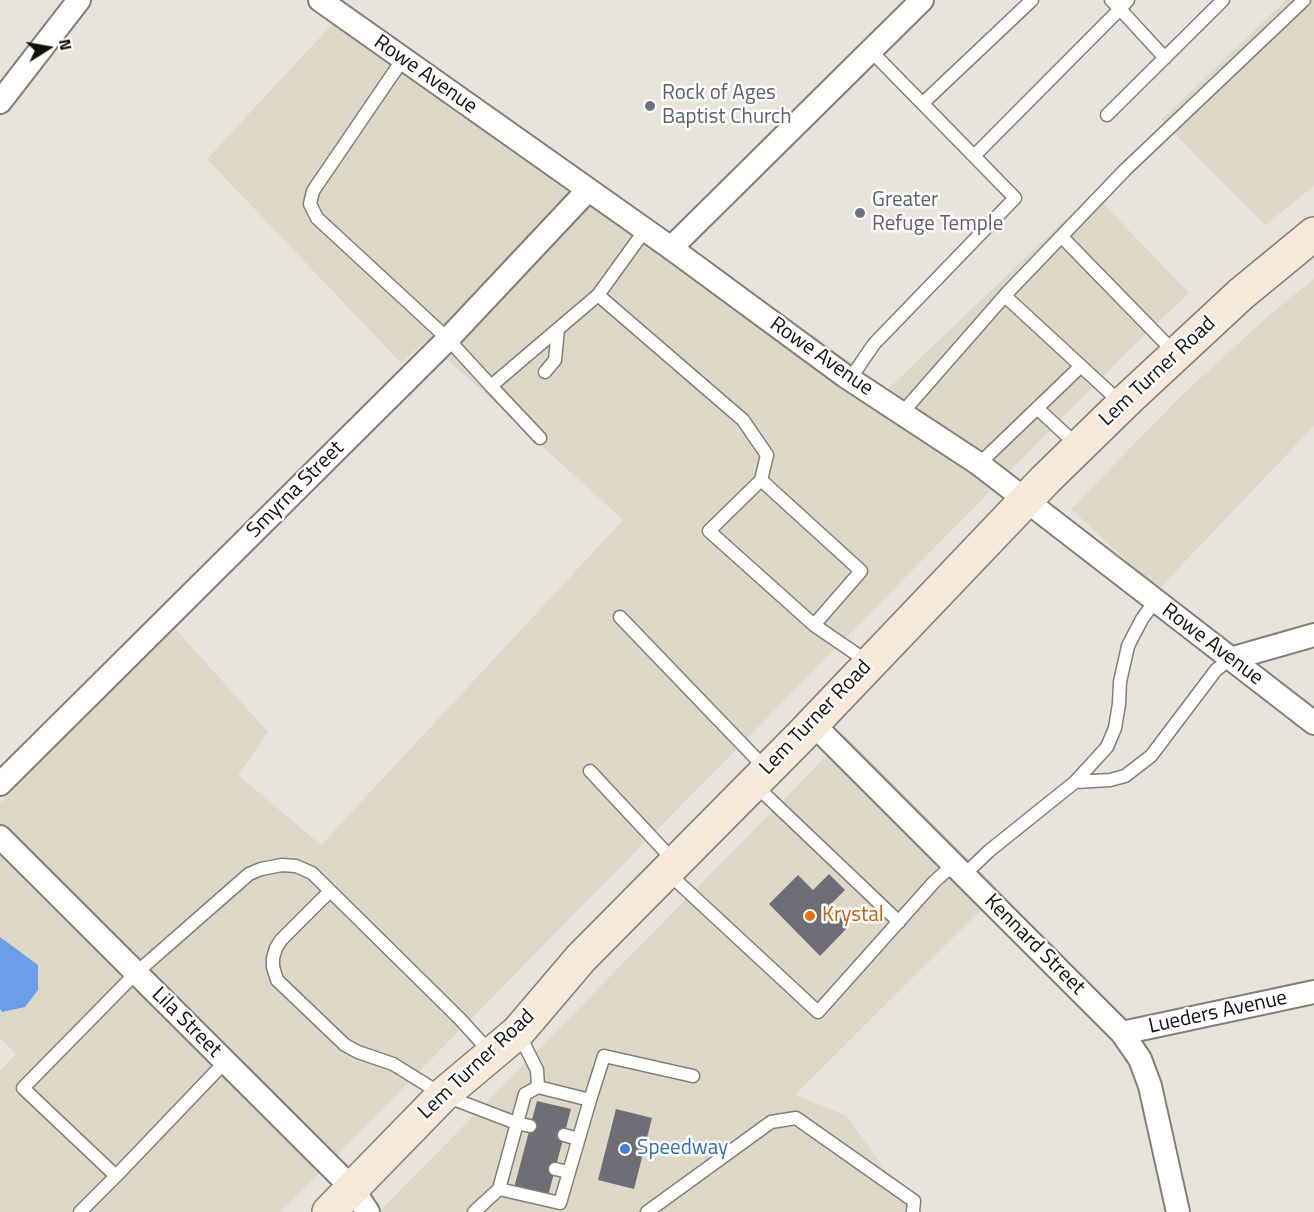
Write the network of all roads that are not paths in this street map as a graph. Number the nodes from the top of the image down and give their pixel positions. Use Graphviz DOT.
graph roads {
  1 [pos="79,0"];
  2 [pos="320,0"];
  3 [pos="922,0"];
  4 [pos="1032,0"];
  5 [pos="1223,0"];
  6 [pos="1304,0"];
  7 [pos="1120,3"];
  8 [pos="871,51"];
  9 [pos="1165,58"];
  10 [pos="403,59"];
  11 [pos="0,102"];
  12 [pos="923,103"];
  13 [pos="1107,115"];
  14 [pos="974,156"];
  15 [pos="588,190"];
  16 [pos="645,230"];
  17 [pos="1314,234"];
  18 [pos="1062,237"];
  19 [pos="671,248"];
  20 [pos="598,295"];
  21 [pos="1005,296"];
  22 [pos="558,329"];
  23 [pos="448,339"];
  24 [pos="1176,354"];
  25 [pos="1081,366"];
  26 [pos="545,372"];
  27 [pos="850,379"];
  28 [pos="491,386"];
  29 [pos="1122,404"];
  30 [pos="1037,408"];
  31 [pos="902,413"];
  32 [pos="540,438"];
  33 [pos="1079,447"];
  34 [pos="979,464"];
  35 [pos="761,480"];
  36 [pos="1026,499"];
  37 [pos="1155,601"];
  38 [pos="620,617"];
  39 [pos="814,625"];
  40 [pos="1314,635"];
  41 [pos="1230,659"];
  42 [pos="869,663"];
  43 [pos="812,723"];
  44 [pos="1314,723"];
  45 [pos="590,771"];
  46 [pos="760,777"];
  47 [pos="1075,782"];
  48 [pos="0,784"];
  49 [pos="0,837"];
  50 [pos="671,867"];
  51 [pos="959,870"];
  52 [pos="330,891"];
  53 [pos="899,922"];
  54 [pos="136,973"];
  55 [pos="1314,992"];
  56 [pos="518,1032"];
  57 [pos="1122,1033"];
  58 [pos="492,1054"];
  59 [pos="225,1062"];
  60 [pos="693,1076"];
  61 [pos="538,1087"];
  62 [pos="443,1095"];
  63 [pos="590,1100"];
  64 [pos="516,1123"];
  65 [pos="530,1126"];
  66 [pos="564,1135"];
  67 [pos="578,1139"];
  68 [pos="507,1158"];
  69 [pos="521,1161"];
  70 [pos="555,1169"];
  71 [pos="569,1172"];
  72 [pos="116,1176"];
  73 [pos="499,1189"];
  74 [pos="360,1200"];
  75 [pos="80,1212"];
  76 [pos="329,1212"];
  77 [pos="474,1212"];
  78 [pos="647,1212"];
  79 [pos="913,1212"];
  80 [pos="1178,1212"];
  1 -- 11 [label="street"];
  2 -- 10 [label="street, Rowe Avenue"];
  3 -- 8 [label="street"];
  4 -- 12 [label="lane"];
  5 -- 9 [label="lane"];
  6 -- 18 [label="lane"];
  7 -- 9 [label="lane"];
  7 -- 14 [label="lane"];
  8 -- 12 [label="lane"];
  8 -- 19 [label="street"];
  9 -- 13 [label="lane"];
  10 -- 15 [label="street, Rowe Avenue"];
  10 -- 23 [label="lane"];
  12 -- 14 [label="lane"];
  14 -- 27 [label="lane"];
  15 -- 16 [label="street, Rowe Avenue"];
  15 -- 23 [label="street, Smyrna Street"];
  16 -- 19 [label="street, Rowe Avenue"];
  16 -- 20 [label="lane"];
  17 -- 24 [label="main road, Lem Turner Road"];
  18 -- 21 [label="lane"];
  18 -- 24 [label="lane"];
  19 -- 27 [label="street, Rowe Avenue"];
  20 -- 22 [label="lane"];
  20 -- 35 [label="lane"];
  21 -- 25 [label="lane"];
  21 -- 31 [label="lane"];
  22 -- 26 [label="lane"];
  22 -- 28 [label="lane"];
  23 -- 28 [label="lane"];
  23 -- 48 [label="street, Smyrna Street"];
  24 -- 29 [label="main road, Lem Turner Road"];
  25 -- 29 [label="lane"];
  25 -- 30 [label="lane"];
  27 -- 31 [label="street, Rowe Avenue"];
  28 -- 32 [label="lane"];
  29 -- 33 [label="main road, Lem Turner Road"];
  30 -- 33 [label="lane"];
  30 -- 34 [label="lane"];
  31 -- 34 [label="street, Rowe Avenue"];
  33 -- 36 [label="main road, Lem Turner Road"];
  34 -- 36 [label="street, Rowe Avenue"];
  35 -- 39 [label="lane"];
  35 -- 39 [label="lane"];
  36 -- 37 [label="street, Rowe Avenue"];
  36 -- 42 [label="main road, Lem Turner Road"];
  37 -- 41 [label="street, Rowe Avenue"];
  37 -- 47 [label="lane"];
  38 -- 46 [label="lane"];
  39 -- 42 [label="lane"];
  40 -- 41 [label="street"];
  41 -- 44 [label="street, Rowe Avenue"];
  41 -- 47 [label="lane"];
  42 -- 43 [label="main road, Lem Turner Road"];
  43 -- 46 [label="main road, Lem Turner Road"];
  43 -- 51 [label="street, Kennard Street"];
  45 -- 50 [label="lane"];
  46 -- 50 [label="main road, Lem Turner Road"];
  46 -- 53 [label="lane"];
  47 -- 51 [label="lane"];
  49 -- 54 [label="street, Lila Street"];
  50 -- 53 [label="lane"];
  50 -- 56 [label="main road, Lem Turner Road"];
  51 -- 53 [label="lane"];
  51 -- 57 [label="street, Kennard Street"];
  52 -- 54 [label="lane"];
  52 -- 58 [label="lane"];
  52 -- 62 [label="lane"];
  54 -- 59 [label="street, Lila Street"];
  54 -- 72 [label="lane"];
  55 -- 57 [label="street, Lueders Avenue"];
  56 -- 58 [label="main road, Lem Turner Road"];
  56 -- 61 [label="lane"];
  57 -- 80 [label="street, Kennard Street"];
  58 -- 62 [label="main road, Lem Turner Road"];
  59 -- 72 [label="lane"];
  59 -- 74 [label="street, Lila Street"];
  60 -- 63 [label="lane"];
  61 -- 63 [label="lane"];
  61 -- 64 [label="lane"];
  62 -- 64 [label="lane"];
  62 -- 74 [label="main road, Lem Turner Road"];
  63 -- 67 [label="lane"];
  64 -- 65 [label="lane"];
  64 -- 68 [label="lane"];
  66 -- 67 [label="lane"];
  67 -- 71 [label="lane"];
  68 -- 69 [label="lane"];
  68 -- 73 [label="lane"];
  70 -- 71 [label="lane"];
  71 -- 73 [label="lane"];
  72 -- 75 [label="lane"];
  73 -- 77 [label="lane"];
  74 -- 76 [label="main road, Lem Turner Road"];
  78 -- 79 [label="lane"];
}
